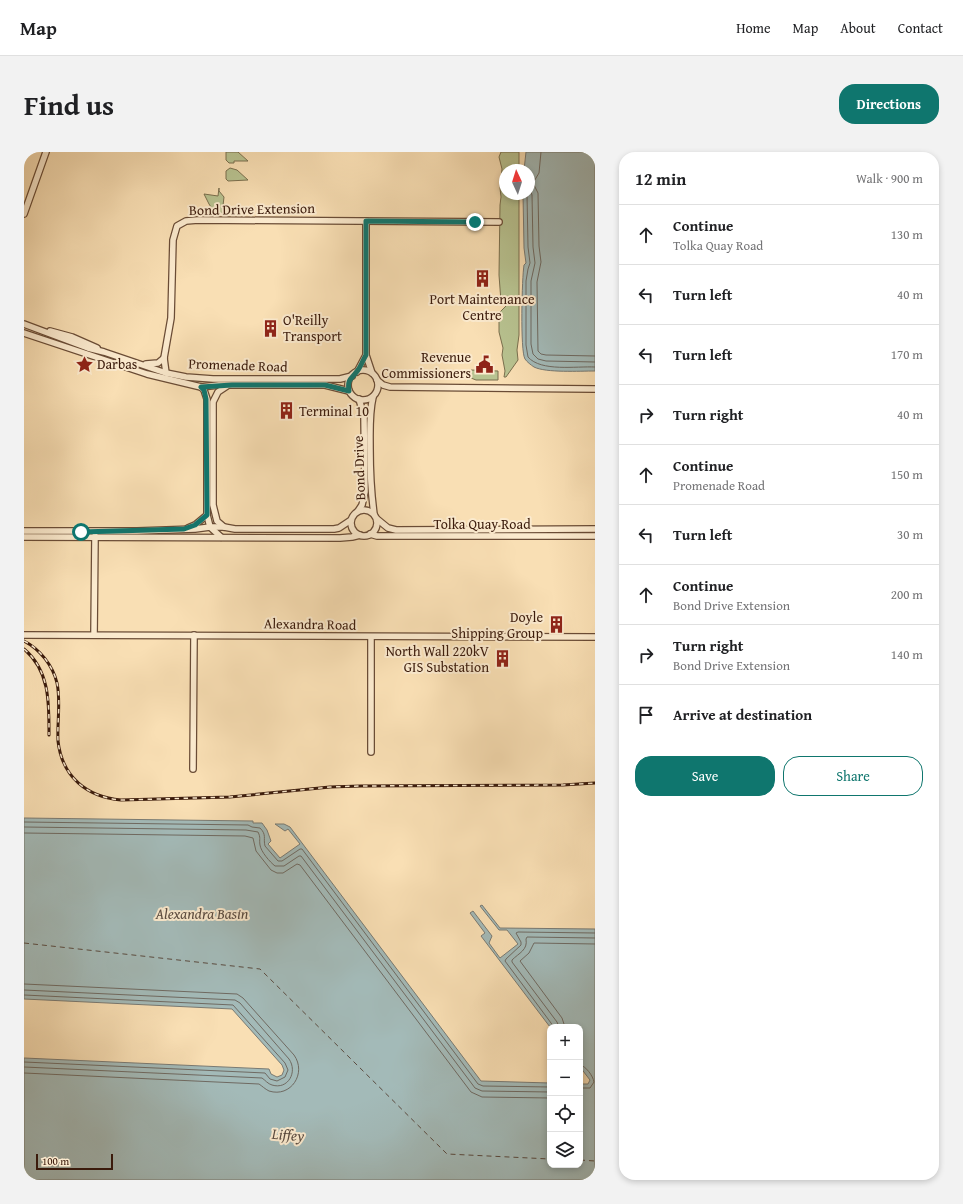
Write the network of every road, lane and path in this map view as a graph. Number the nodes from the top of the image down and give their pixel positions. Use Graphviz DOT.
graph roads {
  1 [pos="46,152"];
  2 [pos="24,214"];
  3 [pos="366,221"];
  4 [pos="499,222"];
  5 [pos="24,324"];
  6 [pos="24,333"];
  7 [pos="366,355"];
  8 [pos="164,358"];
  9 [pos="141,364"];
  10 [pos="357,372"];
  11 [pos="166,373"];
  12 [pos="372,373"];
  13 [pos="352,376"];
  14 [pos="377,380"];
  15 [pos="232,385"];
  16 [pos="201,387"];
  17 [pos="595,389"];
  18 [pos="349,391"];
  19 [pos="373,397"];
  20 [pos="359,400"];
  21 [pos="358,511"];
  22 [pos="207,515"];
  23 [pos="375,517"];
  24 [pos="351,520"];
  25 [pos="210,526"];
  26 [pos="224,527"];
  27 [pos="171,529"];
  28 [pos="184,529"];
  29 [pos="595,529"];
  30 [pos="24,531"];
  31 [pos="370,534"];
  32 [pos="94,535"];
  33 [pos="360,535"];
  34 [pos="595,536"];
  35 [pos="24,537"];
  36 [pos="171,537"];
  37 [pos="221,537"];
  38 [pos="24,635"];
  39 [pos="94,635"];
  40 [pos="194,635"];
  41 [pos="370,637"];
  42 [pos="595,637"];
  43 [pos="371,752"];
  44 [pos="193,769"];
  1 -- 2 [label="street"];
  3 -- 4 [label="street, Bond Drive Extension"];
  3 -- 7 [label="street"];
  3 -- 8 [label="street, Bond Drive Extension"];
  5 -- 9 [label="street, Promenade Road"];
  6 -- 16 [label="street, Promenade Road"];
  7 -- 10 [label="street"];
  7 -- 12 [label="street"];
  8 -- 9 [label="street"];
  8 -- 11 [label="street, Bond Drive Extension"];
  9 -- 11 [label="street, Promenade Road"];
  10 -- 12 [label="street"];
  10 -- 13 [label="street"];
  11 -- 13 [label="street, Promenade Road"];
  12 -- 14 [label="street"];
  13 -- 18 [label="street"];
  14 -- 17 [label="street"];
  14 -- 19 [label="street"];
  15 -- 16 [label="street, Promenade Road"];
  15 -- 18 [label="street, Promenade Road"];
  15 -- 26 [label="street"];
  16 -- 22 [label="street"];
  18 -- 20 [label="street"];
  19 -- 20 [label="street"];
  19 -- 23 [label="street, Bond Drive"];
  20 -- 21 [label="street, Bond Drive"];
  21 -- 23 [label="street"];
  21 -- 24 [label="street"];
  22 -- 25 [label="street"];
  22 -- 28 [label="street"];
  23 -- 29 [label="street, Tolka Quay Road"];
  23 -- 31 [label="street"];
  24 -- 26 [label="street"];
  24 -- 33 [label="street"];
  25 -- 26 [label="street"];
  25 -- 28 [label="street"];
  25 -- 37 [label="street"];
  27 -- 28 [label="street"];
  27 -- 32 [label="street"];
  27 -- 36 [label="street"];
  30 -- 32 [label="street"];
  31 -- 33 [label="street"];
  31 -- 34 [label="street, Tolka Quay Road"];
  32 -- 35 [label="street"];
  32 -- 36 [label="street"];
  32 -- 39 [label="street"];
  33 -- 37 [label="street"];
  36 -- 37 [label="street"];
  38 -- 39 [label="street, Alexandra Road"];
  39 -- 40 [label="street, Alexandra Road"];
  40 -- 41 [label="street, Alexandra Road"];
  40 -- 44 [label="street"];
  41 -- 42 [label="street, Alexandra Road"];
  41 -- 43 [label="street"];
}
